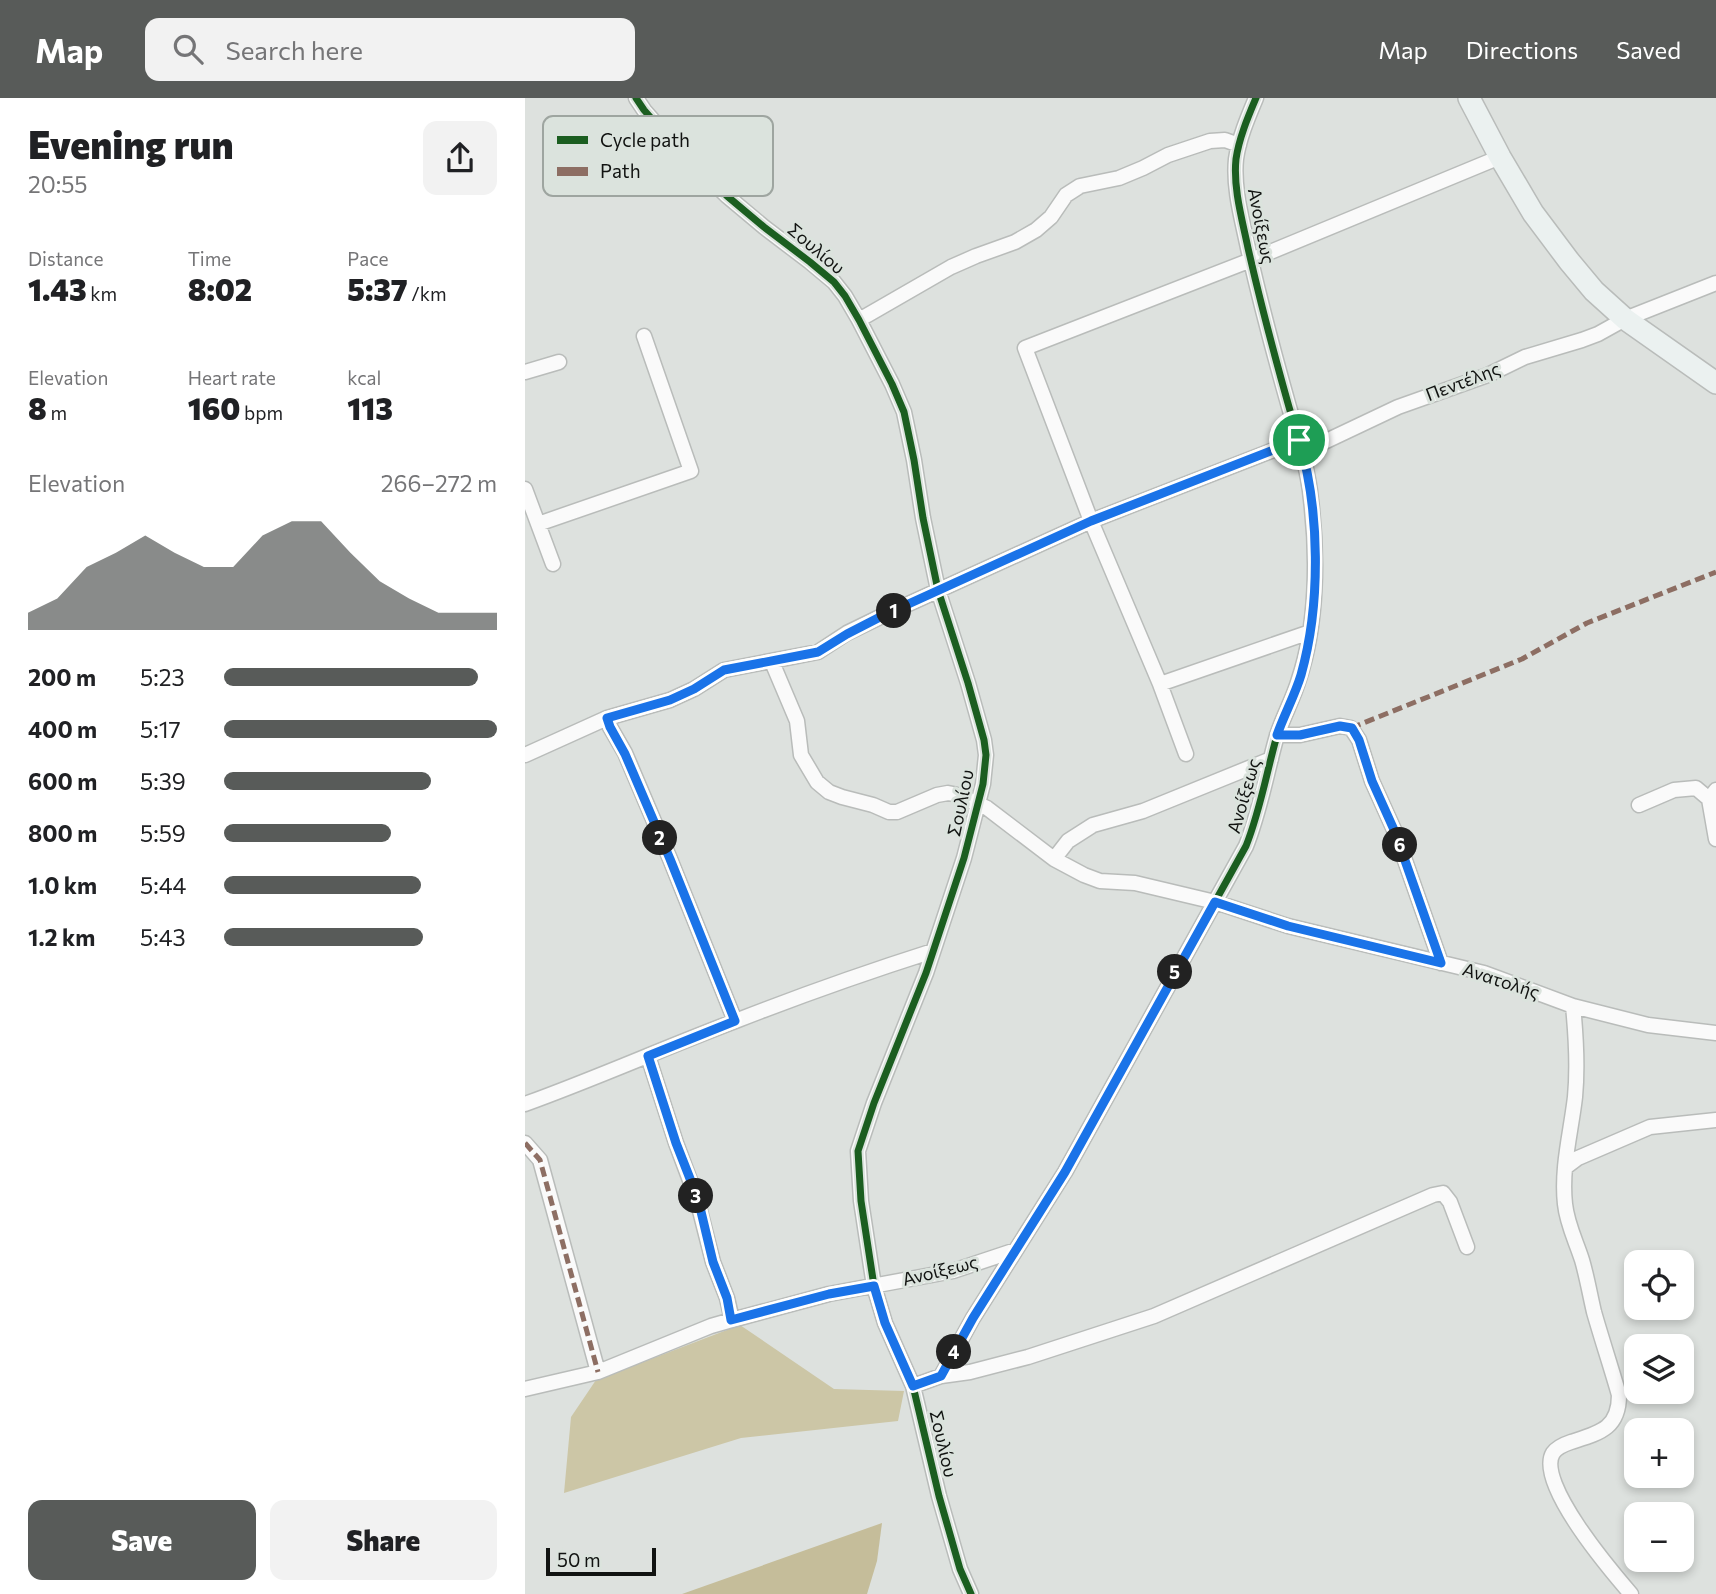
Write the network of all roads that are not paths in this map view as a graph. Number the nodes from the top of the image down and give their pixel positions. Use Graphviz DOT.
graph roads {
  1 [pos="636,98"];
  2 [pos="1256,98"];
  3 [pos="1469,98"];
  4 [pos="651,116"];
  5 [pos="1239,145"];
  6 [pos="1500,157"];
  7 [pos="729,196"];
  8 [pos="1251,260"];
  9 [pos="1716,283"];
  10 [pos="1625,319"];
  11 [pos="859,320"];
  12 [pos="644,336"];
  13 [pos="559,362"];
  14 [pos="525,372"];
  15 [pos="1716,383"];
  16 [pos="1301,446"];
  17 [pos="525,489"];
  18 [pos="1091,521"];
  19 [pos="538,524"];
  20 [pos="553,565"];
  21 [pos="938,590"];
  22 [pos="1310,632"];
  23 [pos="772,662"];
  24 [pos="1160,684"];
  25 [pos="607,718"];
  26 [pos="1277,735"];
  27 [pos="1186,754"];
  28 [pos="525,755"];
  29 [pos="1271,759"];
  30 [pos="1712,794"];
  31 [pos="979,803"];
  32 [pos="1639,805"];
  33 [pos="1716,839"];
  34 [pos="1054,859"];
  35 [pos="1215,902"];
  36 [pos="933,951"];
  37 [pos="1441,963"];
  38 [pos="1573,1006"];
  39 [pos="735,1021"];
  40 [pos="1716,1033"];
  41 [pos="648,1056"];
  42 [pos="525,1104"];
  43 [pos="1716,1120"];
  44 [pos="525,1143"];
  45 [pos="1566,1167"];
  46 [pos="1467,1247"];
  47 [pos="1016,1250"];
  48 [pos="874,1286"];
  49 [pos="731,1320"];
  50 [pos="598,1372"];
  51 [pos="941,1376"];
  52 [pos="913,1386"];
  53 [pos="525,1390"];
  54 [pos="971,1594"];
  55 [pos="1631,1594"];
  1 -- 4 [label="street, Σουλίου"];
  2 -- 5 [label="street, Ανοίξεως"];
  3 -- 6 [label="street"];
  5 -- 8 [label="street, Ανοίξεως"];
  5 -- 11 [label="street"];
  6 -- 8 [label="street"];
  6 -- 10 [label="street"];
  7 -- 11 [label="street, Σουλίου"];
  8 -- 16 [label="street, Ανοίξεως"];
  8 -- 18 [label="street"];
  9 -- 10 [label="street, Πεντέλης"];
  10 -- 15 [label="street"];
  10 -- 16 [label="street, Πεντέλης"];
  11 -- 21 [label="street, Σουλίου"];
  12 -- 19 [label="street"];
  13 -- 14 [label="street"];
  16 -- 18 [label="street, Πεντέλης"];
  16 -- 22 [label="street, Ανοίξεως"];
  17 -- 19 [label="street"];
  18 -- 21 [label="street, Πεντέλης"];
  18 -- 24 [label="street"];
  19 -- 20 [label="street"];
  21 -- 23 [label="street, Πεντέλης"];
  21 -- 31 [label="street, Σουλίου"];
  22 -- 24 [label="street"];
  22 -- 26 [label="street, Ανοίξεως"];
  23 -- 25 [label="street, Πεντέλης"];
  23 -- 31 [label="street, Ανατολής"];
  24 -- 27 [label="street"];
  25 -- 28 [label="street, Πεντέλης"];
  25 -- 39 [label="street"];
  26 -- 29 [label="street, Ανοίξεως"];
  26 -- 37 [label="street"];
  29 -- 34 [label="street"];
  29 -- 35 [label="street, Ανοίξεως"];
  30 -- 32 [label="street"];
  30 -- 33 [label="street"];
  31 -- 34 [label="street, Ανατολής"];
  31 -- 36 [label="street, Σουλίου"];
  34 -- 35 [label="street, Ανατολής"];
  35 -- 37 [label="street, Ανατολής"];
  35 -- 47 [label="street, Ανοίξεως"];
  36 -- 39 [label="street"];
  36 -- 48 [label="street, Σουλίου"];
  37 -- 38 [label="street, Ανατολής"];
  38 -- 40 [label="street, Ανατολής"];
  38 -- 45 [label="street"];
  39 -- 41 [label="street"];
  41 -- 42 [label="street"];
  41 -- 49 [label="street"];
  43 -- 45 [label="street"];
  44 -- 50 [label="street"];
  45 -- 55 [label="street"];
  46 -- 51 [label="street"];
  47 -- 48 [label="street, Ανοίξεως"];
  47 -- 51 [label="street"];
  48 -- 49 [label="street, Ανοίξεως"];
  48 -- 52 [label="street, Σουλίου"];
  49 -- 50 [label="street, Ανοίξεως"];
  50 -- 53 [label="street, Ανοίξεως"];
  51 -- 52 [label="street"];
  52 -- 54 [label="street, Σουλίου"];
}
